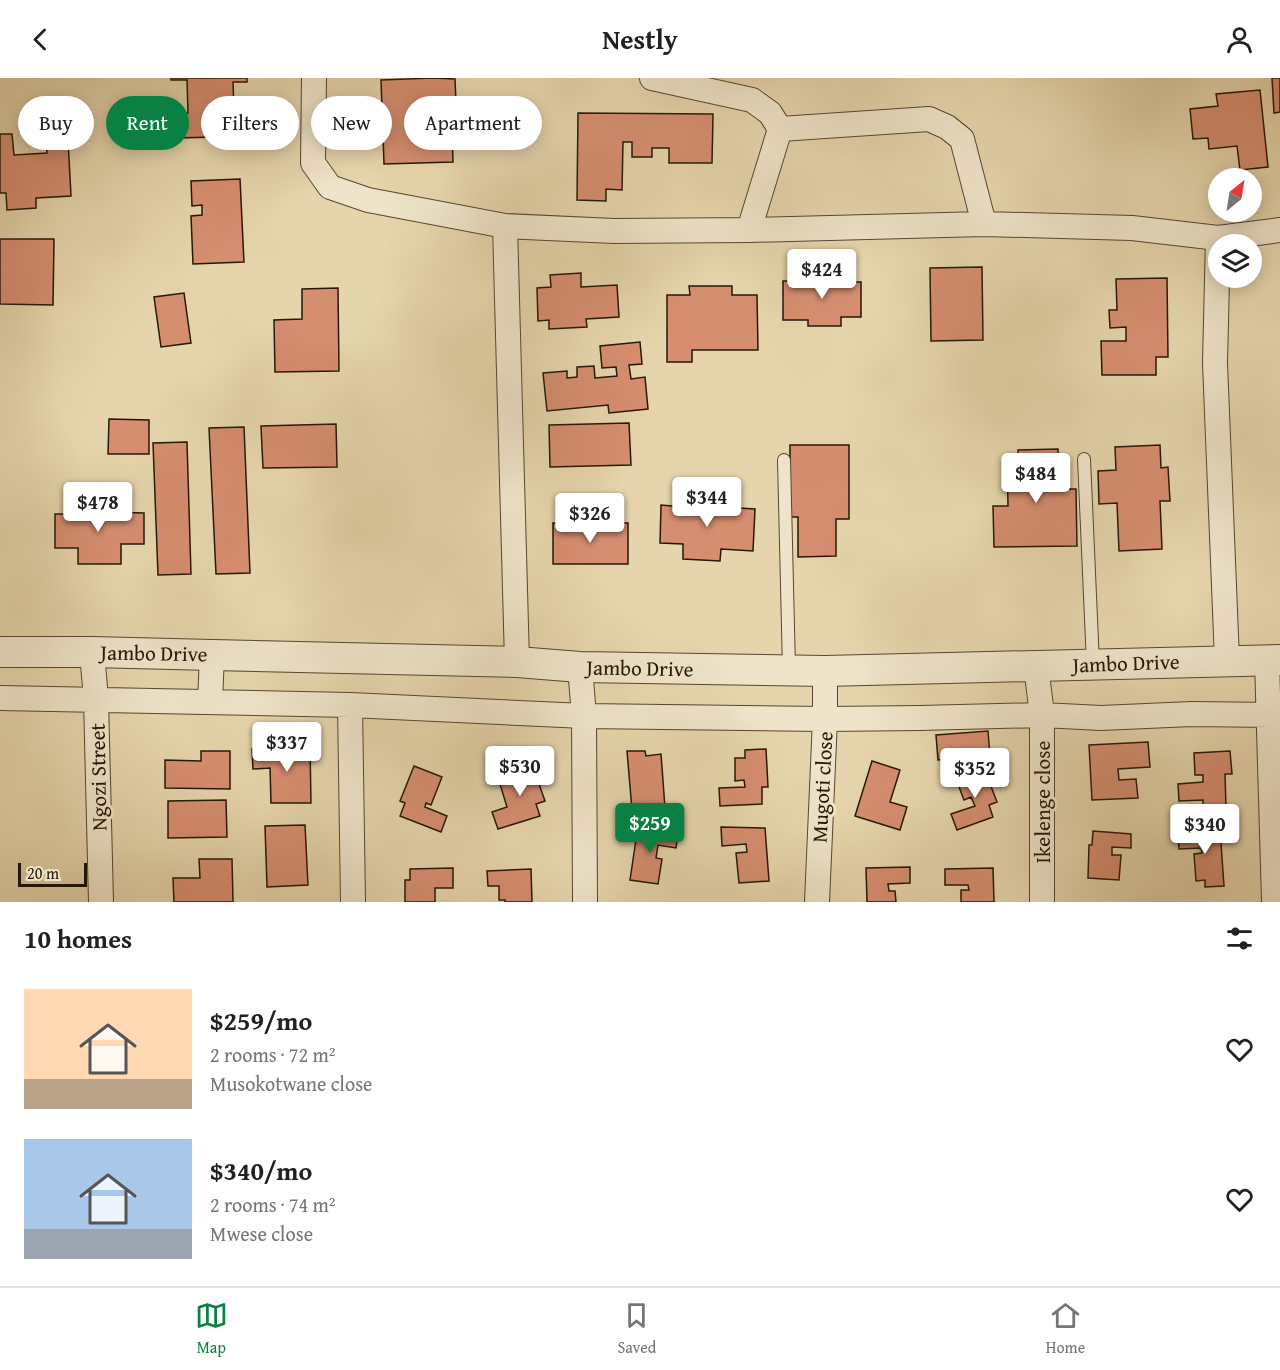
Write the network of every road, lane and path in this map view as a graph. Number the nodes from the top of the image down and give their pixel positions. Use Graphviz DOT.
graph roads {
  1 [pos="314,78"];
  2 [pos="652,78"];
  3 [pos="780,129"];
  4 [pos="984,224"];
  5 [pos="505,226"];
  6 [pos="749,230"];
  7 [pos="1280,230"];
  8 [pos="1245,234"];
  9 [pos="1208,236"];
  10 [pos="1217,288"];
  11 [pos="1083,459"];
  12 [pos="784,460"];
  13 [pos="0,652"];
  14 [pos="92,652"];
  15 [pos="212,655"];
  16 [pos="1227,660"];
  17 [pos="1273,660"];
  18 [pos="517,662"];
  19 [pos="1093,664"];
  20 [pos="580,666"];
  21 [pos="1036,666"];
  22 [pos="789,671"];
  23 [pos="825,671"];
  24 [pos="0,698"];
  25 [pos="96,699"];
  26 [pos="210,702"];
  27 [pos="350,705"];
  28 [pos="1041,715"];
  29 [pos="1274,715"];
  30 [pos="584,716"];
  31 [pos="825,719"];
  32 [pos="101,902"];
  33 [pos="353,902"];
  34 [pos="585,902"];
  35 [pos="817,902"];
  36 [pos="1042,902"];
  37 [pos="1274,902"];
  1 -- 5 [label="street"];
  2 -- 3 [label="street"];
  3 -- 4 [label="street"];
  3 -- 6 [label="street"];
  4 -- 6 [label="street"];
  4 -- 9 [label="street"];
  5 -- 6 [label="street"];
  5 -- 18 [label="street"];
  7 -- 8 [label="street"];
  10 -- 16 [label="street"];
  11 -- 19 [label="lane"];
  12 -- 22 [label="lane"];
  13 -- 14 [label="street, Jambo Drive"];
  14 -- 15 [label="street, Jambo Drive"];
  14 -- 25 [label="street, Ngozi Street"];
  15 -- 18 [label="street, Jambo Drive"];
  15 -- 26 [label="street"];
  16 -- 17 [label="street, Jambo Drive"];
  16 -- 19 [label="street, Jambo Drive"];
  17 -- 29 [label="street"];
  18 -- 20 [label="street, Jambo Drive"];
  19 -- 21 [label="street, Jambo Drive"];
  20 -- 22 [label="street, Jambo Drive"];
  20 -- 30 [label="street"];
  21 -- 23 [label="street, Jambo Drive"];
  21 -- 28 [label="street, Ikelenge close"];
  22 -- 23 [label="street, Jambo Drive"];
  23 -- 31 [label="street, Mugoti close"];
  24 -- 25 [label="street"];
  25 -- 26 [label="street"];
  25 -- 32 [label="street, Ngozi Street"];
  26 -- 27 [label="street"];
  27 -- 30 [label="street"];
  27 -- 33 [label="street"];
  28 -- 29 [label="street"];
  28 -- 31 [label="street"];
  28 -- 36 [label="street, Ikelenge close"];
  29 -- 37 [label="street"];
  30 -- 31 [label="street"];
  30 -- 34 [label="street"];
  31 -- 35 [label="street, Mugoti close"];
}
